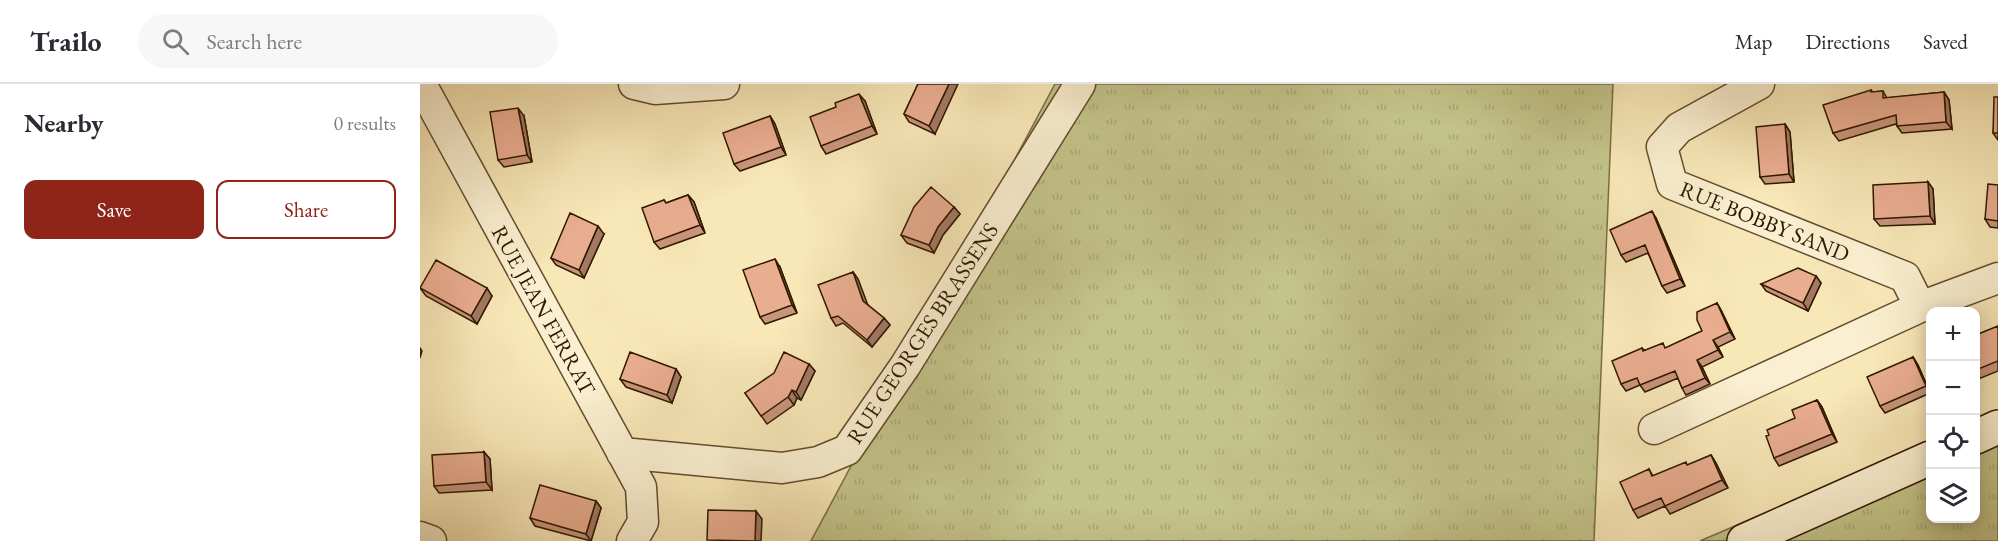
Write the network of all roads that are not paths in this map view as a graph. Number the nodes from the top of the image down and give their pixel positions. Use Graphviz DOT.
graph roads {
  1 [pos="421,84"];
  2 [pos="634,84"];
  3 [pos="722,84"];
  4 [pos="1080,84"];
  5 [pos="1759,84"];
  6 [pos="1998,278"];
  7 [pos="1920,307"];
  8 [pos="1998,427"];
  9 [pos="1654,429"];
  10 [pos="1980,435"];
  11 [pos="622,453"];
  12 [pos="1926,460"];
  13 [pos="420,537"];
  14 [pos="431,541"];
  15 [pos="632,541"];
  16 [pos="1744,541"];
  1 -- 11 [label="street, RUE JEAN FERRAT"];
  2 -- 3 [label="street"];
  4 -- 11 [label="street, RUE GEORGES BRASSENS"];
  5 -- 7 [label="street, RUE BOBBY SAND"];
  6 -- 7 [label="street"];
  7 -- 9 [label="street"];
  8 -- 10 [label="street"];
  11 -- 15 [label="street, RUE JEAN FERRAT"];
  12 -- 16 [label="street"];
  13 -- 14 [label="street"];
}
